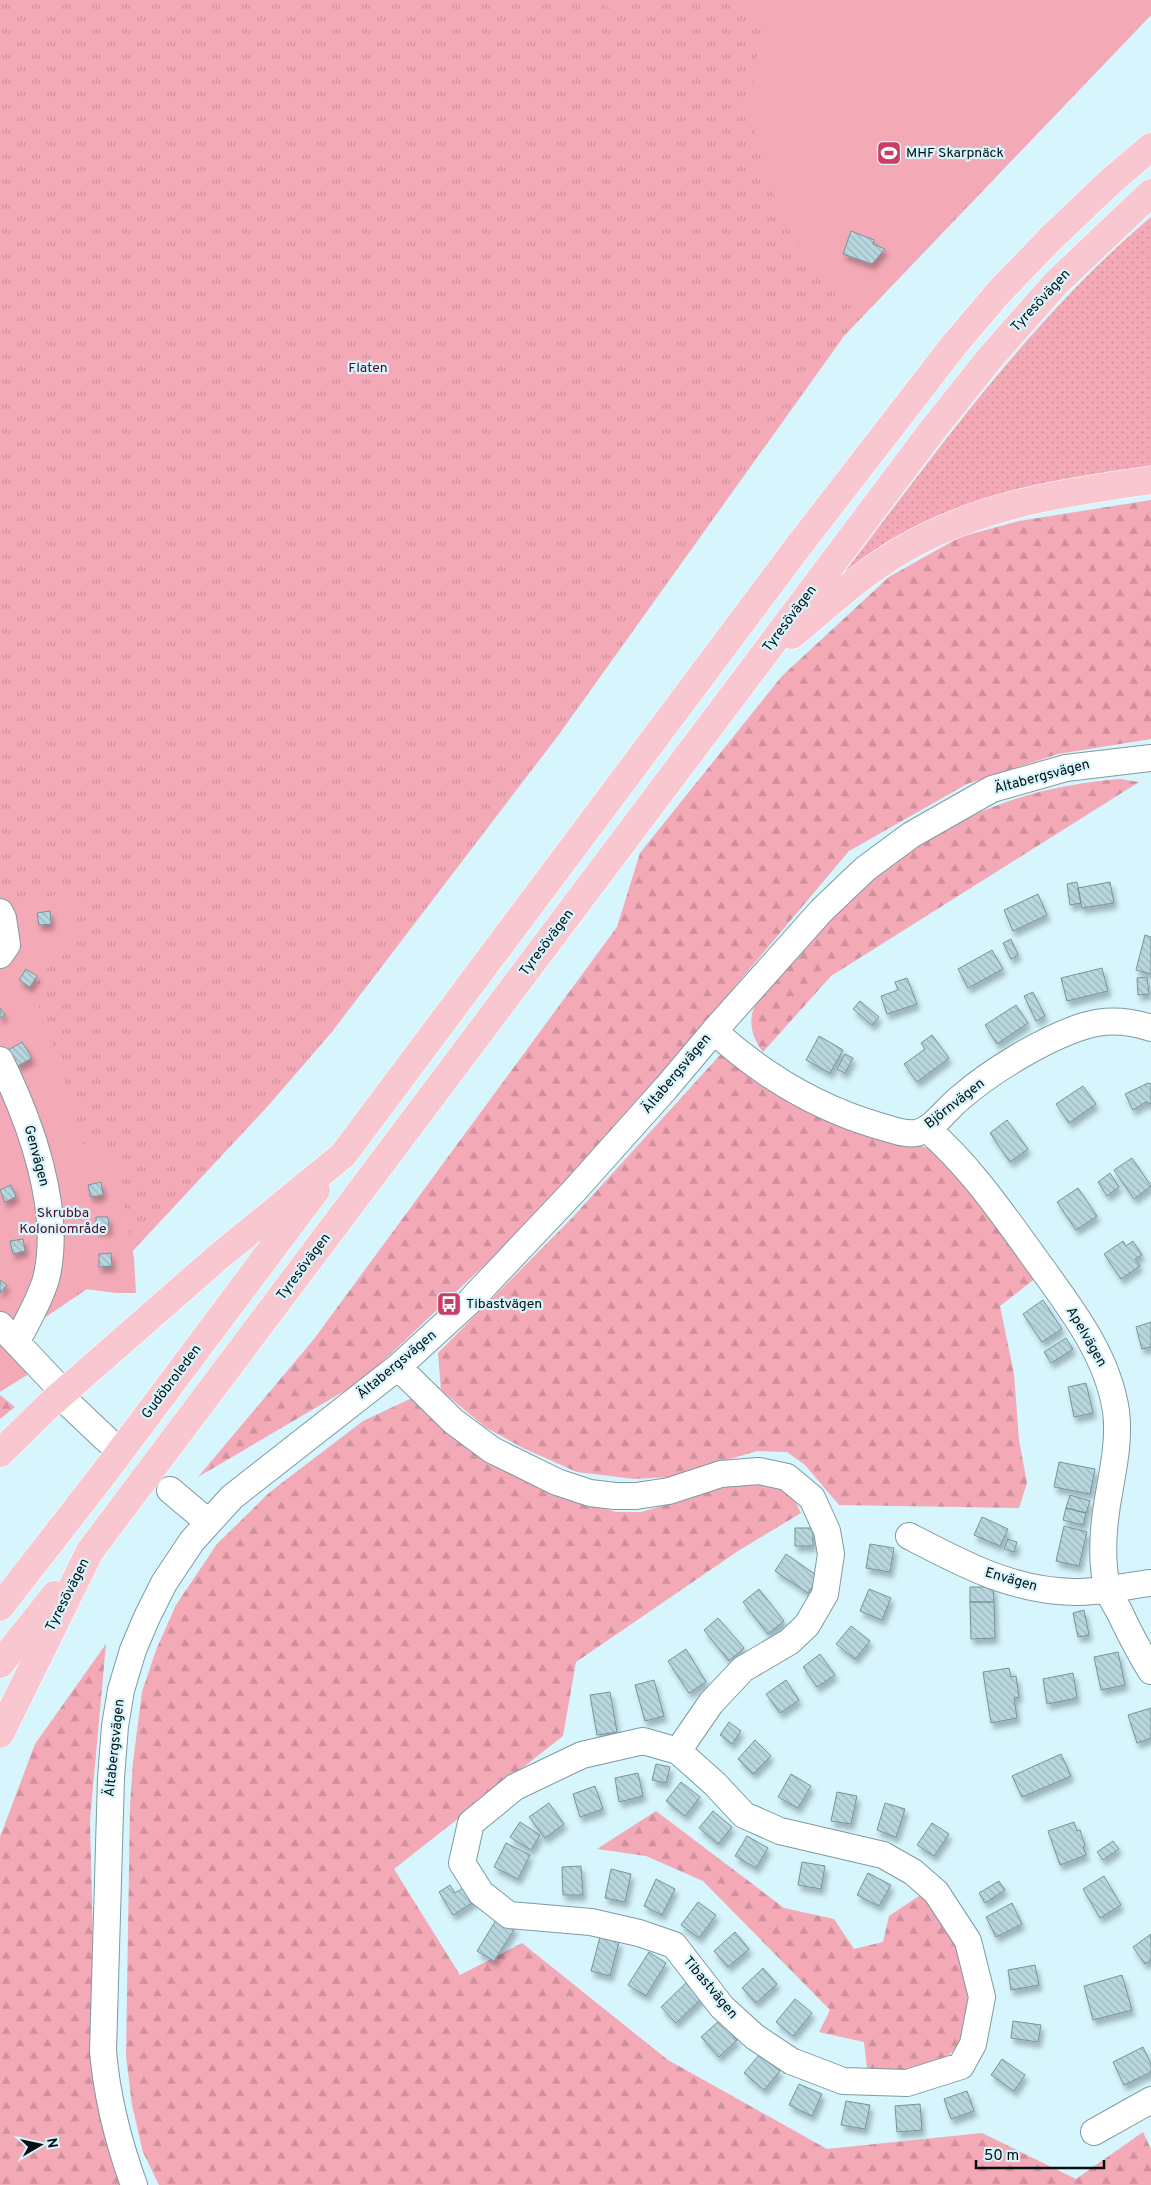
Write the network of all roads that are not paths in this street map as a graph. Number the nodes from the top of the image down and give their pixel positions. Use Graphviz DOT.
graph roads {
  1 [pos="1148,149"];
  2 [pos="1151,193"];
  3 [pos="1151,480"];
  4 [pos="758,662"];
  5 [pos="1151,758"];
  6 [pos="0,912"];
  7 [pos="0,955"];
  8 [pos="1151,1028"];
  9 [pos="714,1031"];
  10 [pos="0,1060"];
  11 [pos="927,1129"];
  12 [pos="343,1155"];
  13 [pos="8,1333"];
  14 [pos="398,1367"];
  15 [pos="52,1380"];
  16 [pos="69,1404"];
  17 [pos="107,1440"];
  18 [pos="0,1453"];
  19 [pos="170,1490"];
  20 [pos="208,1522"];
  21 [pos="909,1536"];
  22 [pos="90,1551"];
  23 [pos="1151,1583"];
  24 [pos="1108,1589"];
  25 [pos="0,1607"];
  26 [pos="0,1664"];
  27 [pos="1151,1671"];
  28 [pos="0,1734"];
  29 [pos="678,1751"];
  30 [pos="1151,2100"];
  31 [pos="1094,2132"];
  32 [pos="134,2185"];
  1 -- 12 [label="highway"];
  2 -- 4 [label="highway, Tyresövägen"];
  3 -- 4 [label="highway"];
  4 -- 22 [label="highway, Tyresövägen"];
  5 -- 9 [label="street, Ältabergsvägen"];
  6 -- 7 [label="street"];
  8 -- 11 [label="street, Björnvägen"];
  9 -- 11 [label="street, Björnvägen"];
  9 -- 14 [label="street, Ältabergsvägen"];
  10 -- 13 [label="street, Genvägen"];
  11 -- 24 [label="street, Apelvägen"];
  12 -- 18 [label="highway"];
  12 -- 25 [label="highway, Gudöbroleden"];
  13 -- 15 [label="street"];
  14 -- 20 [label="street, Ältabergsvägen"];
  14 -- 29 [label="street"];
  16 -- 17 [label="street"];
  19 -- 20 [label="street"];
  20 -- 32 [label="street, Ältabergsvägen"];
  21 -- 24 [label="street, Envägen"];
  22 -- 26 [label="highway"];
  22 -- 28 [label="highway, Tyresövägen"];
  23 -- 24 [label="street, Envägen"];
  24 -- 27 [label="street, Apelvägen"];
  29 -- 29 [label="street, Tibastvägen"];
  30 -- 31 [label="street"];
}
